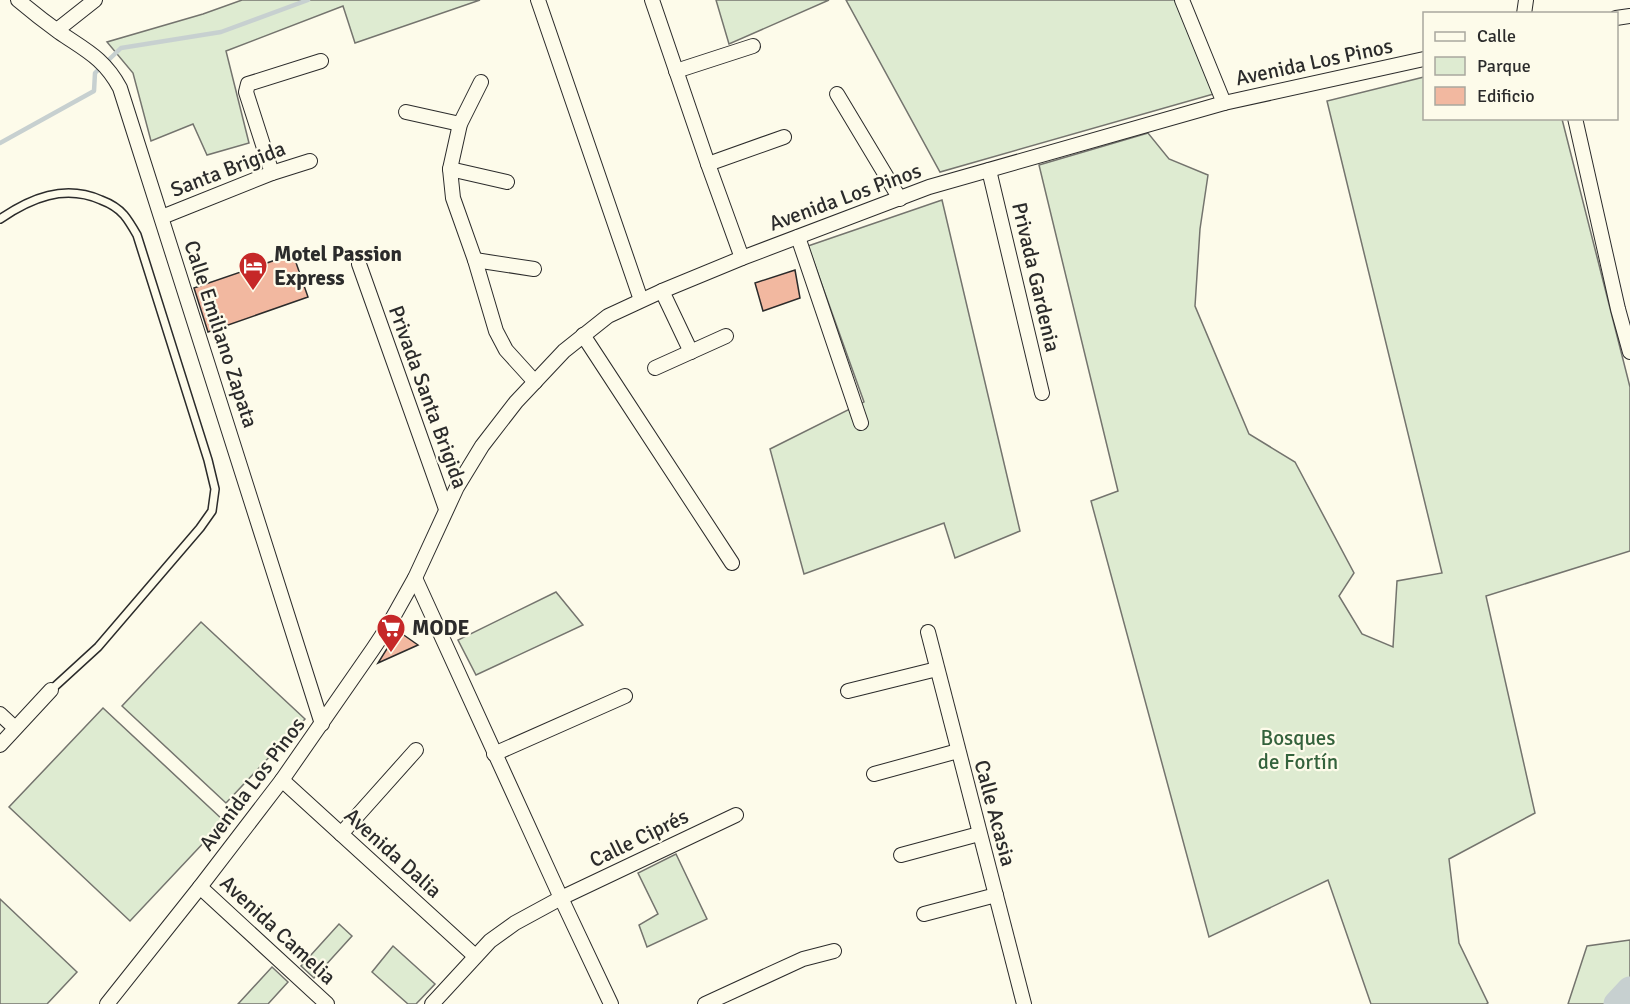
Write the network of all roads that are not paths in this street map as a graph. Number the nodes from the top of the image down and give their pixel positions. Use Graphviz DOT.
graph roads {
  1 [pos="18,0"];
  2 [pos="95,0"];
  3 [pos="538,0"];
  4 [pos="652,0"];
  5 [pos="1182,0"];
  6 [pos="57,30"];
  7 [pos="753,46"];
  8 [pos="1423,59"];
  9 [pos="321,61"];
  10 [pos="676,71"];
  11 [pos="481,82"];
  12 [pos="837,94"];
  13 [pos="1224,104"];
  14 [pos="406,112"];
  15 [pos="1575,120"];
  16 [pos="460,124"];
  17 [pos="784,137"];
  18 [pos="310,162"];
  19 [pos="708,164"];
  20 [pos="450,169"];
  21 [pos="989,170"];
  22 [pos="272,173"];
  23 [pos="507,182"];
  24 [pos="900,199"];
  25 [pos="162,217"];
  26 [pos="0,219"];
  27 [pos="798,237"];
  28 [pos="742,258"];
  29 [pos="475,260"];
  30 [pos="359,264"];
  31 [pos="534,268"];
  32 [pos="662,291"];
  33 [pos="641,300"];
  34 [pos="583,335"];
  35 [pos="726,336"];
  36 [pos="691,352"];
  37 [pos="1630,352"];
  38 [pos="655,368"];
  39 [pos="535,381"];
  40 [pos="1042,393"];
  41 [pos="861,423"];
  42 [pos="446,509"];
  43 [pos="732,563"];
  44 [pos="415,578"];
  45 [pos="928,632"];
  46 [pos="937,669"];
  47 [pos="51,690"];
  48 [pos="848,691"];
  49 [pos="625,696"];
  50 [pos="0,714"];
  51 [pos="322,724"];
  52 [pos="15,728"];
  53 [pos="0,745"];
  54 [pos="416,750"];
  55 [pos="958,751"];
  56 [pos="494,754"];
  57 [pos="874,774"];
  58 [pos="282,780"];
  59 [pos="736,815"];
  60 [pos="341,834"];
  61 [pos="979,834"];
  62 [pos="901,855"];
  63 [pos="200,888"];
  64 [pos="996,896"];
  65 [pos="561,898"];
  66 [pos="924,914"];
  67 [pos="834,951"];
  68 [pos="475,956"];
  69 [pos="116,1001"];
  70 [pos="327,1004"];
  71 [pos="432,1004"];
  72 [pos="611,1004"];
  73 [pos="705,1004"];
  74 [pos="1024,1004"];
  1 -- 6 [label="street, Calle Emiliano Zapata"];
  2 -- 6 [label="street"];
  3 -- 33 [label="street"];
  4 -- 10 [label="street"];
  5 -- 13 [label="street"];
  6 -- 25 [label="street, Calle Emiliano Zapata"];
  7 -- 10 [label="street"];
  8 -- 13 [label="street, Avenida Los Pinos"];
  9 -- 22 [label="street"];
  10 -- 19 [label="street"];
  11 -- 16 [label="street"];
  12 -- 24 [label="street"];
  13 -- 21 [label="street, Avenida Los Pinos"];
  14 -- 16 [label="street"];
  15 -- 37 [label="street"];
  16 -- 20 [label="street"];
  17 -- 19 [label="street"];
  18 -- 22 [label="street, Santa Brigida"];
  19 -- 28 [label="street"];
  20 -- 23 [label="street"];
  20 -- 29 [label="street"];
  21 -- 24 [label="street, Avenida Los Pinos"];
  21 -- 40 [label="street, Privada Gardenia"];
  22 -- 25 [label="street, Santa Brigida"];
  24 -- 27 [label="street, Avenida Los Pinos"];
  25 -- 51 [label="street, Calle Emiliano Zapata"];
  26 -- 47 [label="lane"];
  27 -- 28 [label="street, Avenida Los Pinos"];
  27 -- 41 [label="street"];
  28 -- 32 [label="street, Avenida Los Pinos"];
  29 -- 31 [label="street"];
  29 -- 39 [label="street"];
  30 -- 42 [label="street, Privada Santa Brigida"];
  32 -- 33 [label="street, Avenida Los Pinos"];
  32 -- 36 [label="street"];
  33 -- 34 [label="street, Avenida Los Pinos"];
  34 -- 39 [label="street, Avenida Los Pinos"];
  34 -- 43 [label="street"];
  35 -- 36 [label="street"];
  36 -- 38 [label="street"];
  39 -- 42 [label="street, Avenida Los Pinos"];
  42 -- 44 [label="street, Avenida Los Pinos"];
  44 -- 51 [label="street, Avenida Los Pinos"];
  44 -- 56 [label="street"];
  45 -- 46 [label="street, Calle Acasia"];
  46 -- 48 [label="street"];
  46 -- 55 [label="street, Calle Acasia"];
  47 -- 52 [label="street"];
  49 -- 56 [label="street"];
  50 -- 52 [label="street"];
  51 -- 58 [label="street, Avenida Los Pinos"];
  52 -- 53 [label="street"];
  54 -- 60 [label="street"];
  55 -- 57 [label="street"];
  55 -- 61 [label="street, Calle Acasia"];
  56 -- 65 [label="street"];
  58 -- 60 [label="street, Avenida Dalia"];
  58 -- 63 [label="street, Avenida Los Pinos"];
  59 -- 65 [label="street, Calle Ciprés"];
  60 -- 68 [label="street, Avenida Dalia"];
  61 -- 62 [label="street"];
  61 -- 64 [label="street, Calle Acasia"];
  63 -- 69 [label="street, Avenida Los Pinos"];
  63 -- 70 [label="street, Avenida Camelia"];
  64 -- 66 [label="street"];
  64 -- 74 [label="street, Calle Acasia"];
  65 -- 68 [label="street, Calle Ciprés"];
  65 -- 72 [label="street"];
  67 -- 73 [label="street"];
  68 -- 71 [label="street, Calle Ciprés"];
}
